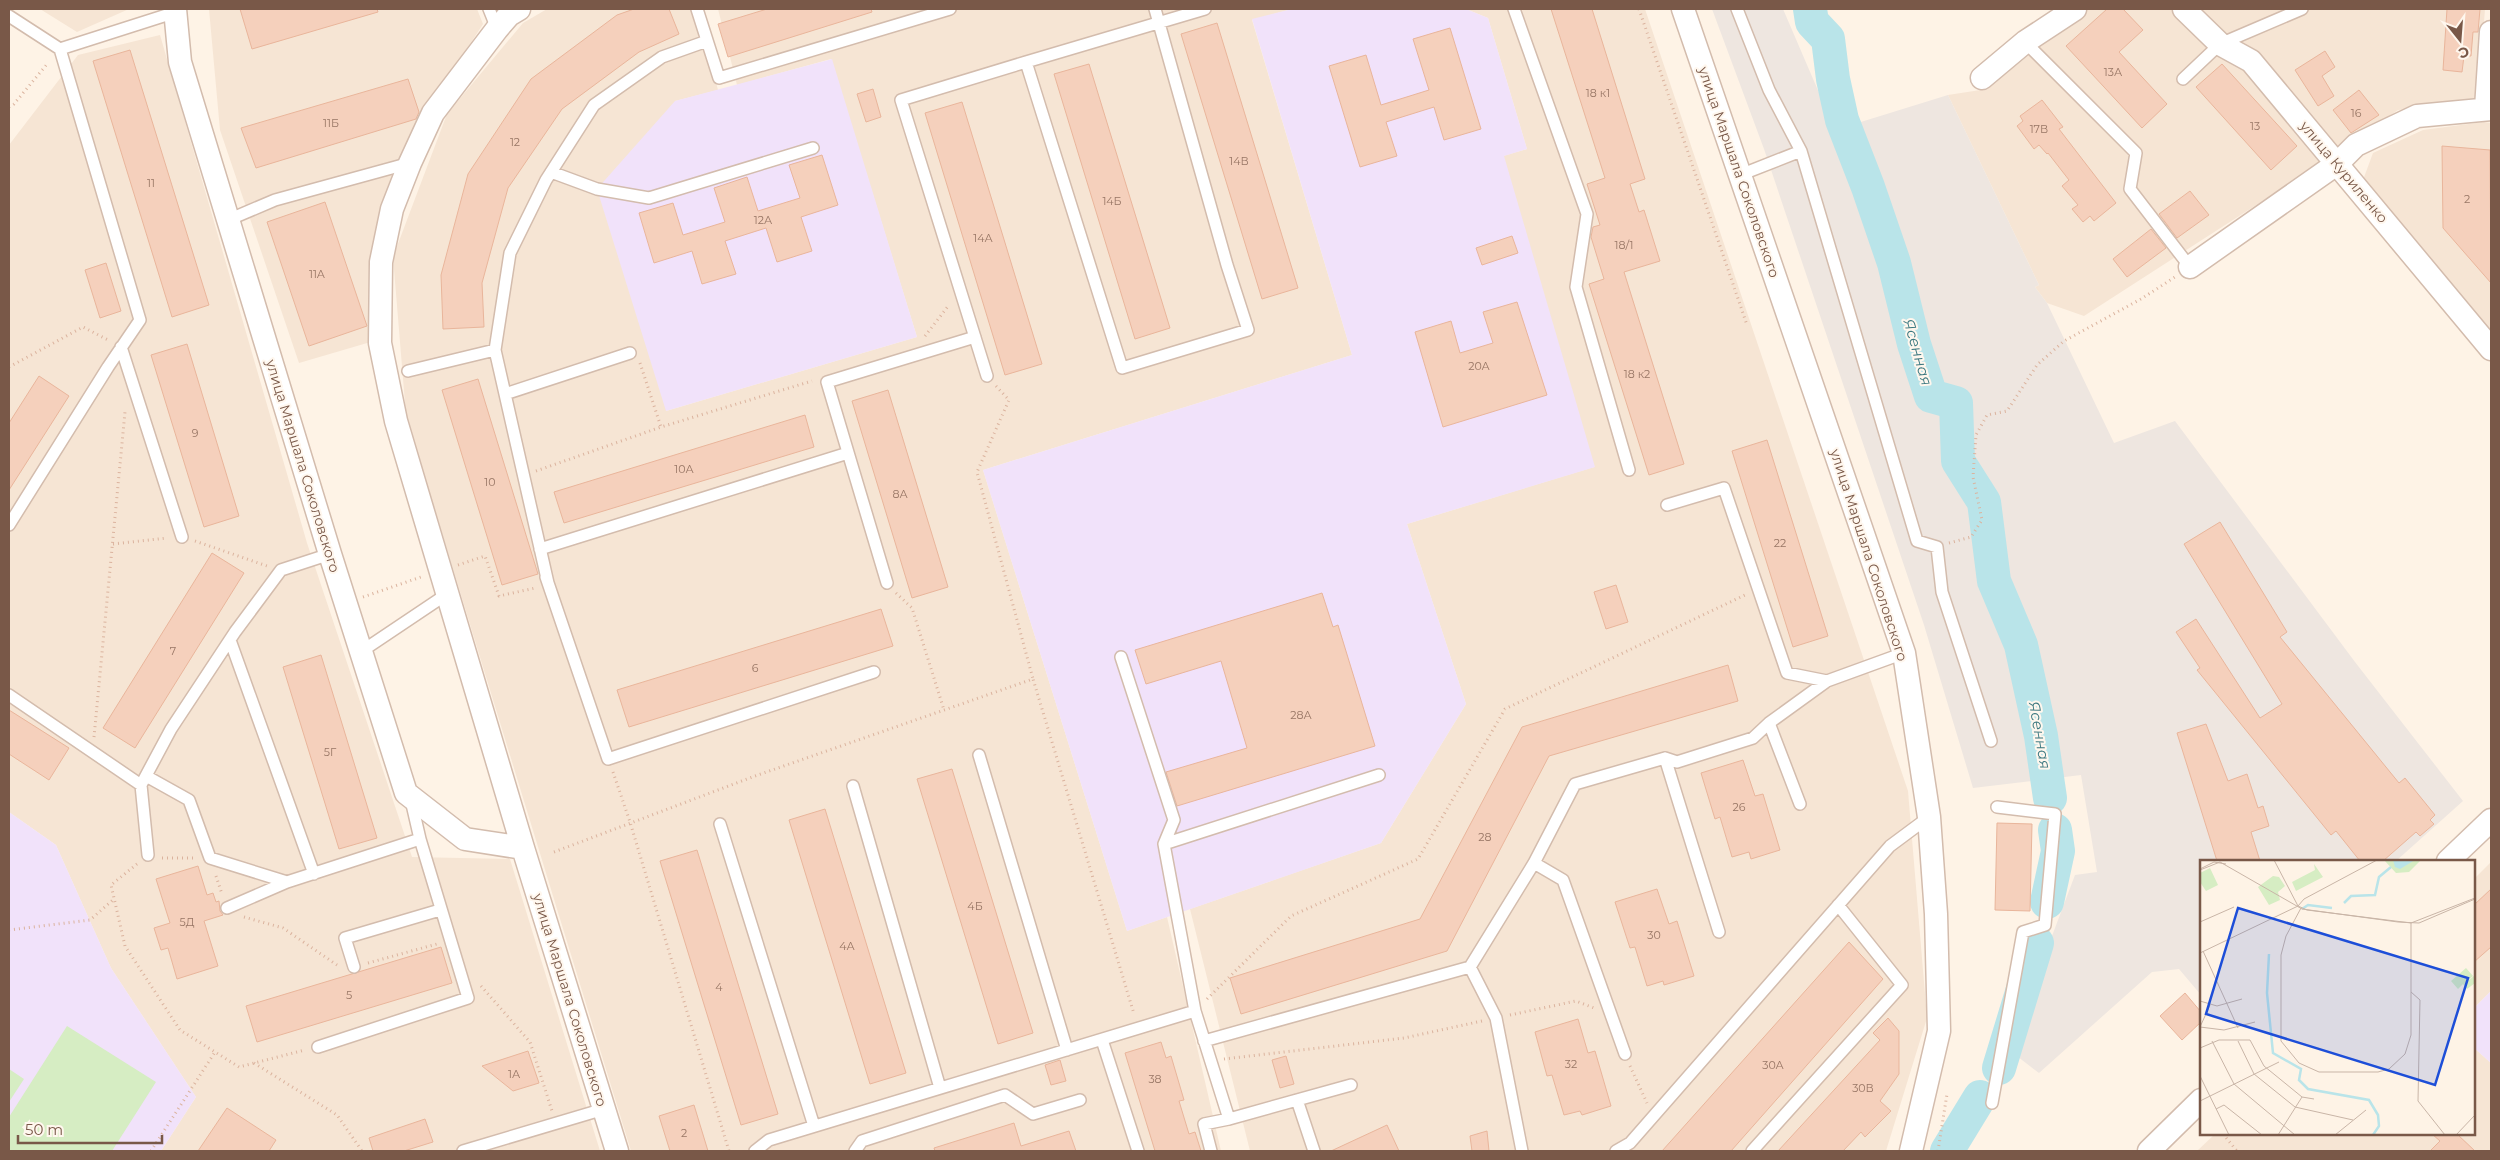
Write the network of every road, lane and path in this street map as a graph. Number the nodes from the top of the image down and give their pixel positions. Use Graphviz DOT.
graph roads {
  1 [pos="489,9"];
  2 [pos="519,9"];
  3 [pos="697,9"];
  4 [pos="950,9"];
  5 [pos="1155,9"];
  6 [pos="1204,9"];
  7 [pos="1514,9"];
  8 [pos="1639,9"];
  9 [pos="1683,9"];
  10 [pos="1737,9"];
  11 [pos="2075,9"];
  12 [pos="2184,9"];
  13 [pos="2302,9"];
  14 [pos="176,10"];
  15 [pos="9,16"];
  16 [pos="1159,22"];
  17 [pos="497,29"];
  18 [pos="2491,32"];
  19 [pos="707,41"];
  20 [pos="2025,42"];
  21 [pos="2220,44"];
  22 [pos="60,50"];
  23 [pos="1026,62"];
  24 [pos="1982,78"];
  25 [pos="2183,79"];
  26 [pos="9,107"];
  27 [pos="2489,109"];
  28 [pos="813,148"];
  29 [pos="1801,151"];
  30 [pos="410,163"];
  31 [pos="2338,163"];
  32 [pos="551,172"];
  33 [pos="1740,175"];
  34 [pos="228,220"];
  35 [pos="2190,267"];
  36 [pos="960,291"];
  37 [pos="1747,325"];
  38 [pos="975,337"];
  39 [pos="919,343"];
  40 [pos="121,347"];
  41 [pos="2491,349"];
  42 [pos="495,350"];
  43 [pos="630,353"];
  44 [pos="9,367"];
  45 [pos="408,371"];
  46 [pos="987,376"];
  47 [pos="816,380"];
  48 [pos="505,394"];
  49 [pos="126,410"];
  50 [pos="661,427"];
  51 [pos="848,453"];
  52 [pos="1629,470"];
  53 [pos="523,476"];
  54 [pos="1667,505"];
  55 [pos="9,525"];
  56 [pos="182,537"];
  57 [pos="113,544"];
  58 [pos="1937,547"];
  59 [pos="540,549"];
  60 [pos="330,554"];
  61 [pos="281,570"];
  62 [pos="440,571"];
  63 [pos="547,581"];
  64 [pos="887,583"];
  65 [pos="1759,589"];
  66 [pos="447,594"];
  67 [pos="346,603"];
  68 [pos="230,640"];
  69 [pos="362,651"];
  70 [pos="1904,653"];
  71 [pos="1121,657"];
  72 [pos="874,672"];
  73 [pos="1033,679"];
  74 [pos="1827,681"];
  75 [pos="9,695"];
  76 [pos="944,710"];
  77 [pos="1769,722"];
  78 [pos="1991,741"];
  79 [pos="93,752"];
  80 [pos="979,755"];
  81 [pos="1665,758"];
  82 [pos="608,759"];
  83 [pos="1379,775"];
  84 [pos="754,776"];
  85 [pos="144,781"];
  86 [pos="853,786"];
  87 [pos="410,796"];
  88 [pos="1800,804"];
  89 [pos="1997,807"];
  90 [pos="1929,817"];
  91 [pos="2491,820"];
  92 [pos="630,822"];
  93 [pos="720,824"];
  94 [pos="420,839"];
  95 [pos="1164,844"];
  96 [pos="523,848"];
  97 [pos="554,852"];
  98 [pos="148,855"];
  99 [pos="210,858"];
  100 [pos="2449,860"];
  101 [pos="1534,864"];
  102 [pos="314,874"];
  103 [pos="287,882"];
  104 [pos="114,899"];
  105 [pos="1838,905"];
  106 [pos="227,908"];
  107 [pos="440,910"];
  108 [pos="9,930"];
  109 [pos="1719,932"];
  110 [pos="450,940"];
  111 [pos="354,967"];
  112 [pos="1470,967"];
  113 [pos="480,985"];
  114 [pos="1195,1012"];
  115 [pos="1610,1014"];
  116 [pos="1496,1018"];
  117 [pos="1102,1040"];
  118 [pos="1204,1041"];
  119 [pos="318,1047"];
  120 [pos="1067,1050"];
  121 [pos="215,1052"];
  122 [pos="1624,1054"];
  123 [pos="1211,1061"];
  124 [pos="254,1063"];
  125 [pos="1351,1085"];
  126 [pos="940,1088"];
  127 [pos="1080,1100"];
  128 [pos="1297,1100"];
  129 [pos="2200,1101"];
  130 [pos="1992,1103"];
  131 [pos="604,1109"];
  132 [pos="1653,1117"];
  133 [pos="1229,1119"];
  134 [pos="556,1123"];
  135 [pos="814,1126"];
  136 [pos="2224,1135"];
  137 [pos="483,1148"];
  138 [pos="151,1151"];
  139 [pos="362,1151"];
  140 [pos="462,1151"];
  141 [pos="617,1151"];
  142 [pos="729,1151"];
  143 [pos="755,1151"];
  144 [pos="854,1151"];
  145 [pos="1138,1151"];
  146 [pos="1211,1151"];
  147 [pos="1314,1151"];
  148 [pos="1522,1151"];
  149 [pos="1616,1151"];
  150 [pos="1752,1151"];
  151 [pos="1911,1151"];
  152 [pos="2149,1151"];
  153 [pos="2237,1151"];
  1 -- 17 [label="lane"];
  2 -- 17 [label="street, улица Маршала Соколовского"];
  3 -- 19 [label="lane"];
  4 -- 19 [label="lane"];
  5 -- 16 [label="lane"];
  6 -- 16 [label="lane"];
  7 -- 52 [label="lane"];
  8 -- 37 [label="path"];
  9 -- 33 [label="street, улица Маршала Соколовского"];
  10 -- 29 [label="lane"];
  11 -- 20 [label="street"];
  12 -- 21 [label="street, улица Куриленко"];
  13 -- 21 [label="lane"];
  14 -- 22 [label="lane"];
  14 -- 34 [label="street, улица Маршала Соколовского"];
  15 -- 22 [label="lane"];
  16 -- 23 [label="lane"];
  16 -- 23 [label="lane"];
  17 -- 30 [label="street, улица Маршала Соколовского"];
  18 -- 27 [label="street"];
  19 -- 32 [label="lane"];
  20 -- 24 [label="street"];
  20 -- 35 [label="lane"];
  21 -- 25 [label="lane"];
  21 -- 31 [label="street, улица Куриленко"];
  22 -- 26 [label="path"];
  22 -- 40 [label="lane"];
  23 -- 36 [label="lane"];
  27 -- 31 [label="street"];
  28 -- 32 [label="lane"];
  29 -- 33 [label="lane"];
  29 -- 58 [label="lane"];
  30 -- 34 [label="lane"];
  30 -- 62 [label="street, улица Маршала Соколовского"];
  31 -- 35 [label="street"];
  31 -- 41 [label="street, улица Куриленко"];
  32 -- 42 [label="lane"];
  33 -- 70 [label="street, улица Маршала Соколовского"];
  34 -- 60 [label="street, улица Маршала Соколовского"];
  35 -- 58 [label="path"];
  36 -- 38 [label="lane"];
  36 -- 39 [label="path"];
  38 -- 46 [label="lane"];
  38 -- 51 [label="lane"];
  40 -- 44 [label="path"];
  40 -- 55 [label="lane"];
  40 -- 56 [label="lane"];
  42 -- 45 [label="lane"];
  42 -- 48 [label="lane"];
  43 -- 48 [label="lane"];
  43 -- 50 [label="path"];
  46 -- 73 [label="path"];
  47 -- 50 [label="path"];
  48 -- 53 [label="lane"];
  49 -- 57 [label="path"];
  50 -- 53 [label="path"];
  51 -- 59 [label="lane"];
  51 -- 64 [label="lane"];
  53 -- 59 [label="lane"];
  54 -- 65 [label="lane"];
  56 -- 57 [label="path"];
  56 -- 61 [label="path"];
  57 -- 79 [label="path"];
  58 -- 78 [label="lane"];
  59 -- 63 [label="lane"];
  60 -- 61 [label="lane"];
  60 -- 67 [label="street, улица Маршала Соколовского"];
  61 -- 68 [label="lane"];
  62 -- 63 [label="path"];
  62 -- 66 [label="street, улица Маршала Соколовского"];
  62 -- 67 [label="path"];
  63 -- 82 [label="lane"];
  64 -- 76 [label="path"];
  65 -- 74 [label="lane"];
  65 -- 114 [label="path"];
  66 -- 69 [label="lane"];
  66 -- 96 [label="street, улица Маршала Соколовского"];
  67 -- 69 [label="street, улица Маршала Соколовского"];
  68 -- 85 [label="lane"];
  68 -- 102 [label="lane"];
  69 -- 87 [label="street, улица Маршала Соколовского"];
  70 -- 74 [label="lane"];
  70 -- 90 [label="street, улица Маршала Соколовского"];
  71 -- 95 [label="lane"];
  72 -- 82 [label="lane"];
  74 -- 77 [label="lane"];
  75 -- 79 [label="lane"];
  77 -- 81 [label="lane"];
  77 -- 88 [label="lane"];
  79 -- 85 [label="lane"];
  80 -- 120 [label="lane"];
  81 -- 101 [label="lane"];
  81 -- 109 [label="lane"];
  82 -- 92 [label="path"];
  83 -- 95 [label="lane"];
  84 -- 92 [label="path"];
  85 -- 98 [label="lane"];
  85 -- 99 [label="lane"];
  86 -- 126 [label="lane"];
  87 -- 94 [label="lane"];
  87 -- 96 [label="street, улица Маршала Соколовского"];
  89 -- 130 [label="lane"];
  90 -- 105 [label="lane"];
  90 -- 151 [label="street, улица Маршала Соколовского"];
  91 -- 100 [label="street"];
  92 -- 97 [label="path"];
  92 -- 142 [label="path"];
  93 -- 135 [label="lane"];
  94 -- 102 [label="lane"];
  94 -- 107 [label="lane"];
  95 -- 114 [label="lane"];
  96 -- 131 [label="street, улица Маршала Соколовского"];
  98 -- 99 [label="path"];
  98 -- 104 [label="path"];
  99 -- 103 [label="lane"];
  99 -- 106 [label="path"];
  101 -- 112 [label="lane"];
  101 -- 115 [label="lane"];
  102 -- 103 [label="lane"];
  103 -- 106 [label="lane"];
  104 -- 108 [label="path"];
  104 -- 121 [label="path"];
  105 -- 132 [label="lane"];
  105 -- 150 [label="lane"];
  106 -- 111 [label="path"];
  107 -- 110 [label="lane"];
  107 -- 111 [label="lane"];
  110 -- 111 [label="path"];
  110 -- 119 [label="lane"];
  112 -- 116 [label="lane"];
  112 -- 118 [label="lane"];
  113 -- 134 [label="path"];
  114 -- 117 [label="lane"];
  114 -- 118 [label="lane"];
  115 -- 116 [label="path"];
  115 -- 122 [label="lane"];
  116 -- 123 [label="path"];
  116 -- 148 [label="lane"];
  117 -- 120 [label="lane"];
  117 -- 145 [label="lane"];
  118 -- 123 [label="lane"];
  119 -- 124 [label="path"];
  120 -- 126 [label="lane"];
  121 -- 124 [label="path"];
  121 -- 138 [label="path"];
  122 -- 132 [label="path"];
  123 -- 133 [label="lane"];
  124 -- 139 [label="path"];
  125 -- 128 [label="lane"];
  126 -- 135 [label="lane"];
  127 -- 144 [label="lane"];
  128 -- 133 [label="lane"];
  128 -- 147 [label="lane"];
  129 -- 152 [label="street"];
  131 -- 134 [label="lane"];
  131 -- 141 [label="street, улица Маршала Соколовского"];
  132 -- 149 [label="lane"];
  133 -- 146 [label="lane"];
  134 -- 137 [label="lane"];
  135 -- 143 [label="lane"];
  136 -- 153 [label="path"];
  137 -- 140 [label="lane"];
}
